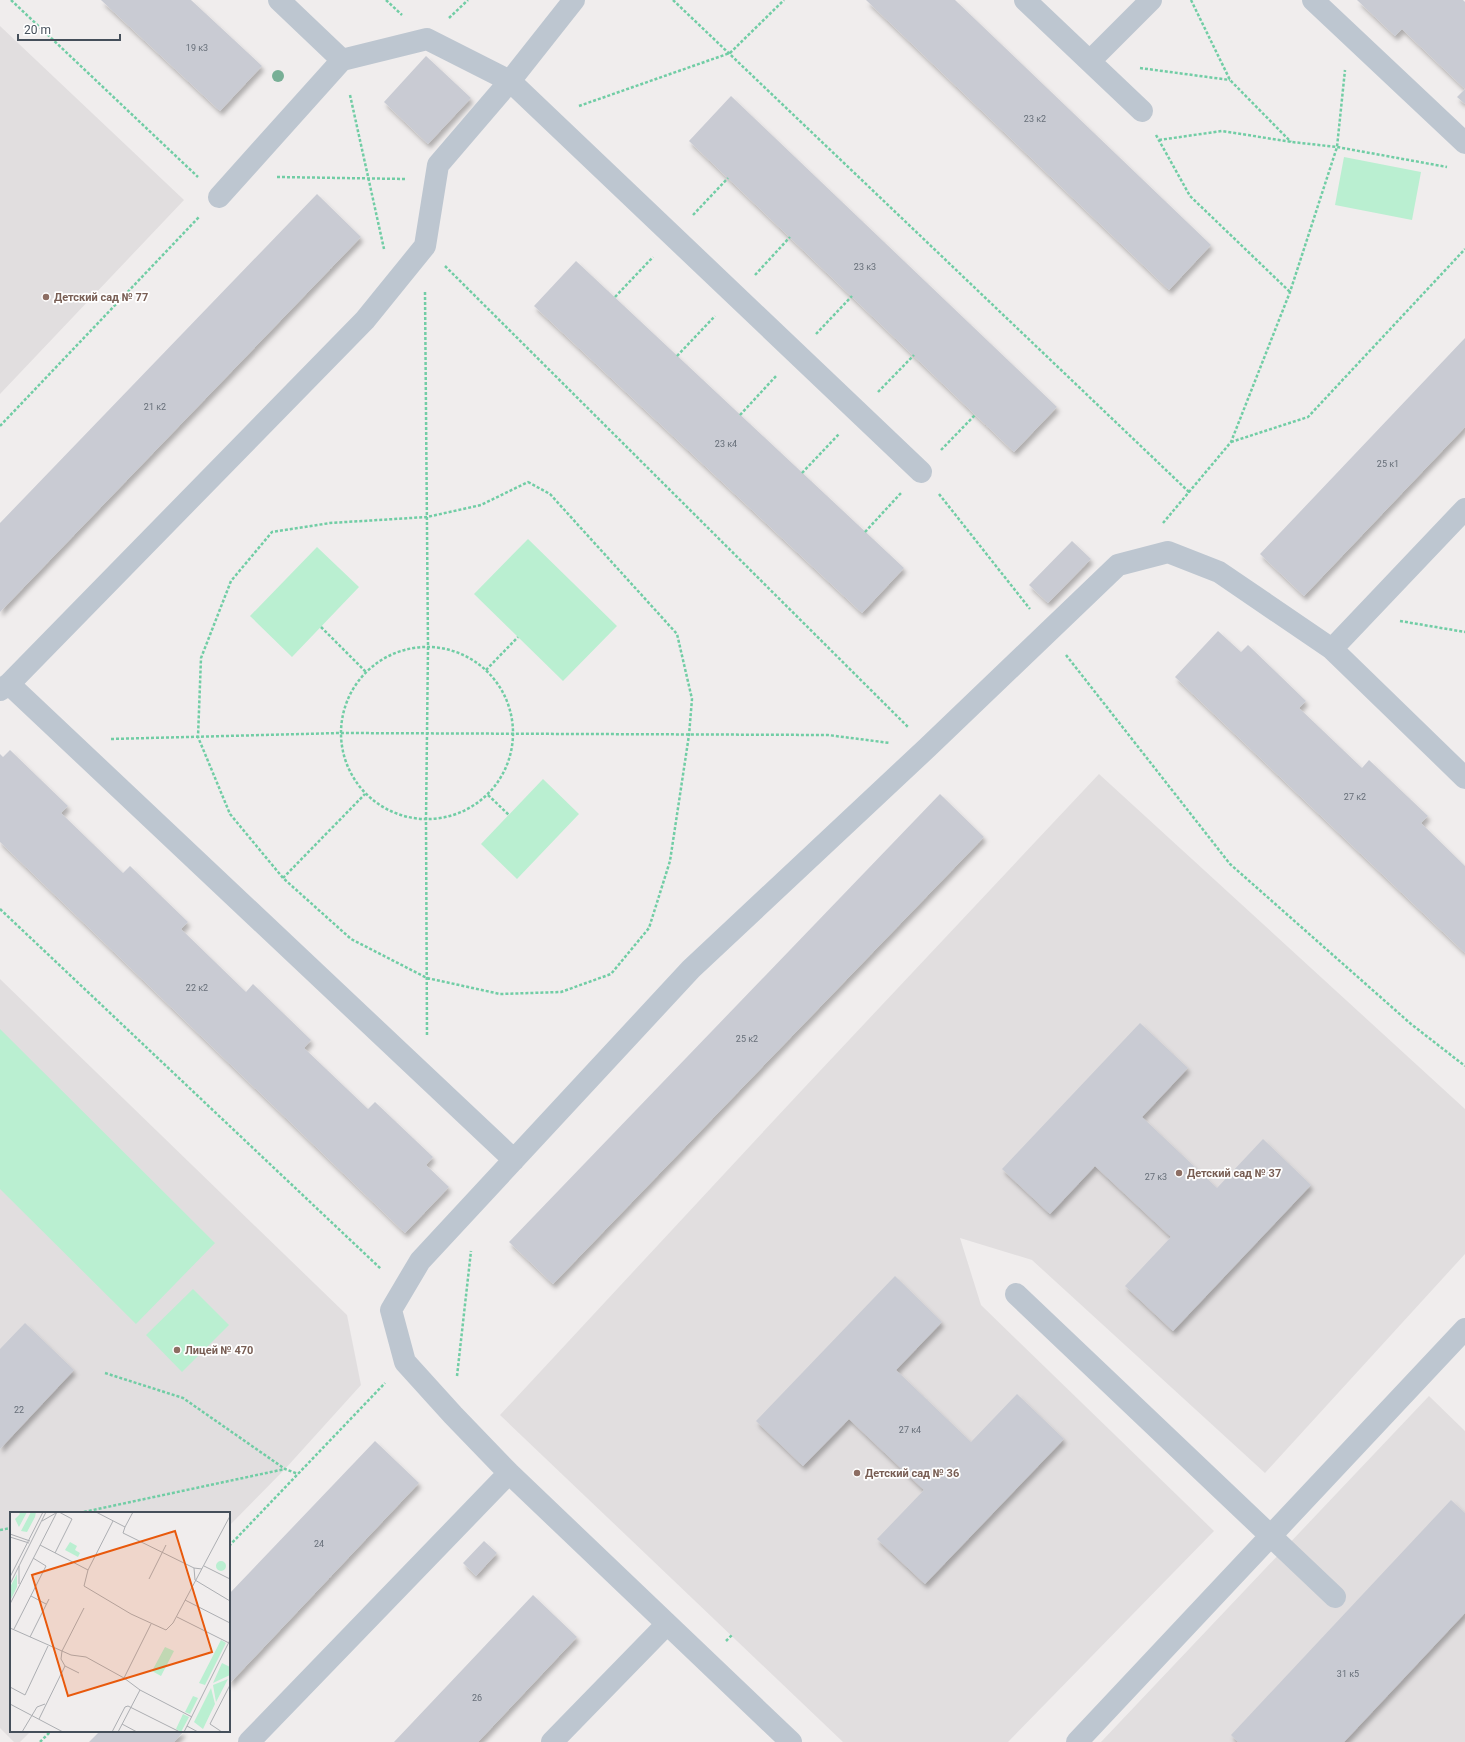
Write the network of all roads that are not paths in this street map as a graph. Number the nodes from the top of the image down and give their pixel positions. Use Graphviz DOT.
graph roads {
  1 [pos="279,0"];
  2 [pos="574,0"];
  3 [pos="1025,0"];
  4 [pos="1151,0"];
  5 [pos="1313,0"];
  6 [pos="342,60"];
  7 [pos="1090,61"];
  8 [pos="510,81"];
  9 [pos="1142,110"];
  10 [pos="1465,143"];
  11 [pos="219,197"];
  12 [pos="921,472"];
  13 [pos="1465,509"];
  14 [pos="1332,649"];
  15 [pos="4,687"];
  16 [pos="1465,778"];
  17 [pos="514,1160"];
  18 [pos="1016,1294"];
  19 [pos="1465,1329"];
  20 [pos="510,1473"];
  21 [pos="1272,1535"];
  22 [pos="1335,1597"];
  23 [pos="666,1624"];
  24 [pos="249,1742"];
  25 [pos="552,1742"];
  26 [pos="791,1742"];
  27 [pos="1077,1742"];
  1 -- 6 [label="lane"];
  2 -- 8 [label="lane"];
  3 -- 7 [label="lane"];
  4 -- 7 [label="lane"];
  5 -- 10 [label="lane"];
  6 -- 8 [label="lane"];
  6 -- 11 [label="lane"];
  7 -- 9 [label="lane"];
  8 -- 12 [label="lane"];
  8 -- 15 [label="lane"];
  13 -- 14 [label="lane"];
  14 -- 16 [label="lane"];
  14 -- 17 [label="lane"];
  15 -- 17 [label="lane"];
  17 -- 20 [label="lane"];
  18 -- 21 [label="lane"];
  19 -- 21 [label="lane"];
  20 -- 23 [label="lane"];
  20 -- 24 [label="lane"];
  21 -- 22 [label="lane"];
  21 -- 27 [label="lane"];
  23 -- 25 [label="lane"];
  23 -- 26 [label="lane"];
}
